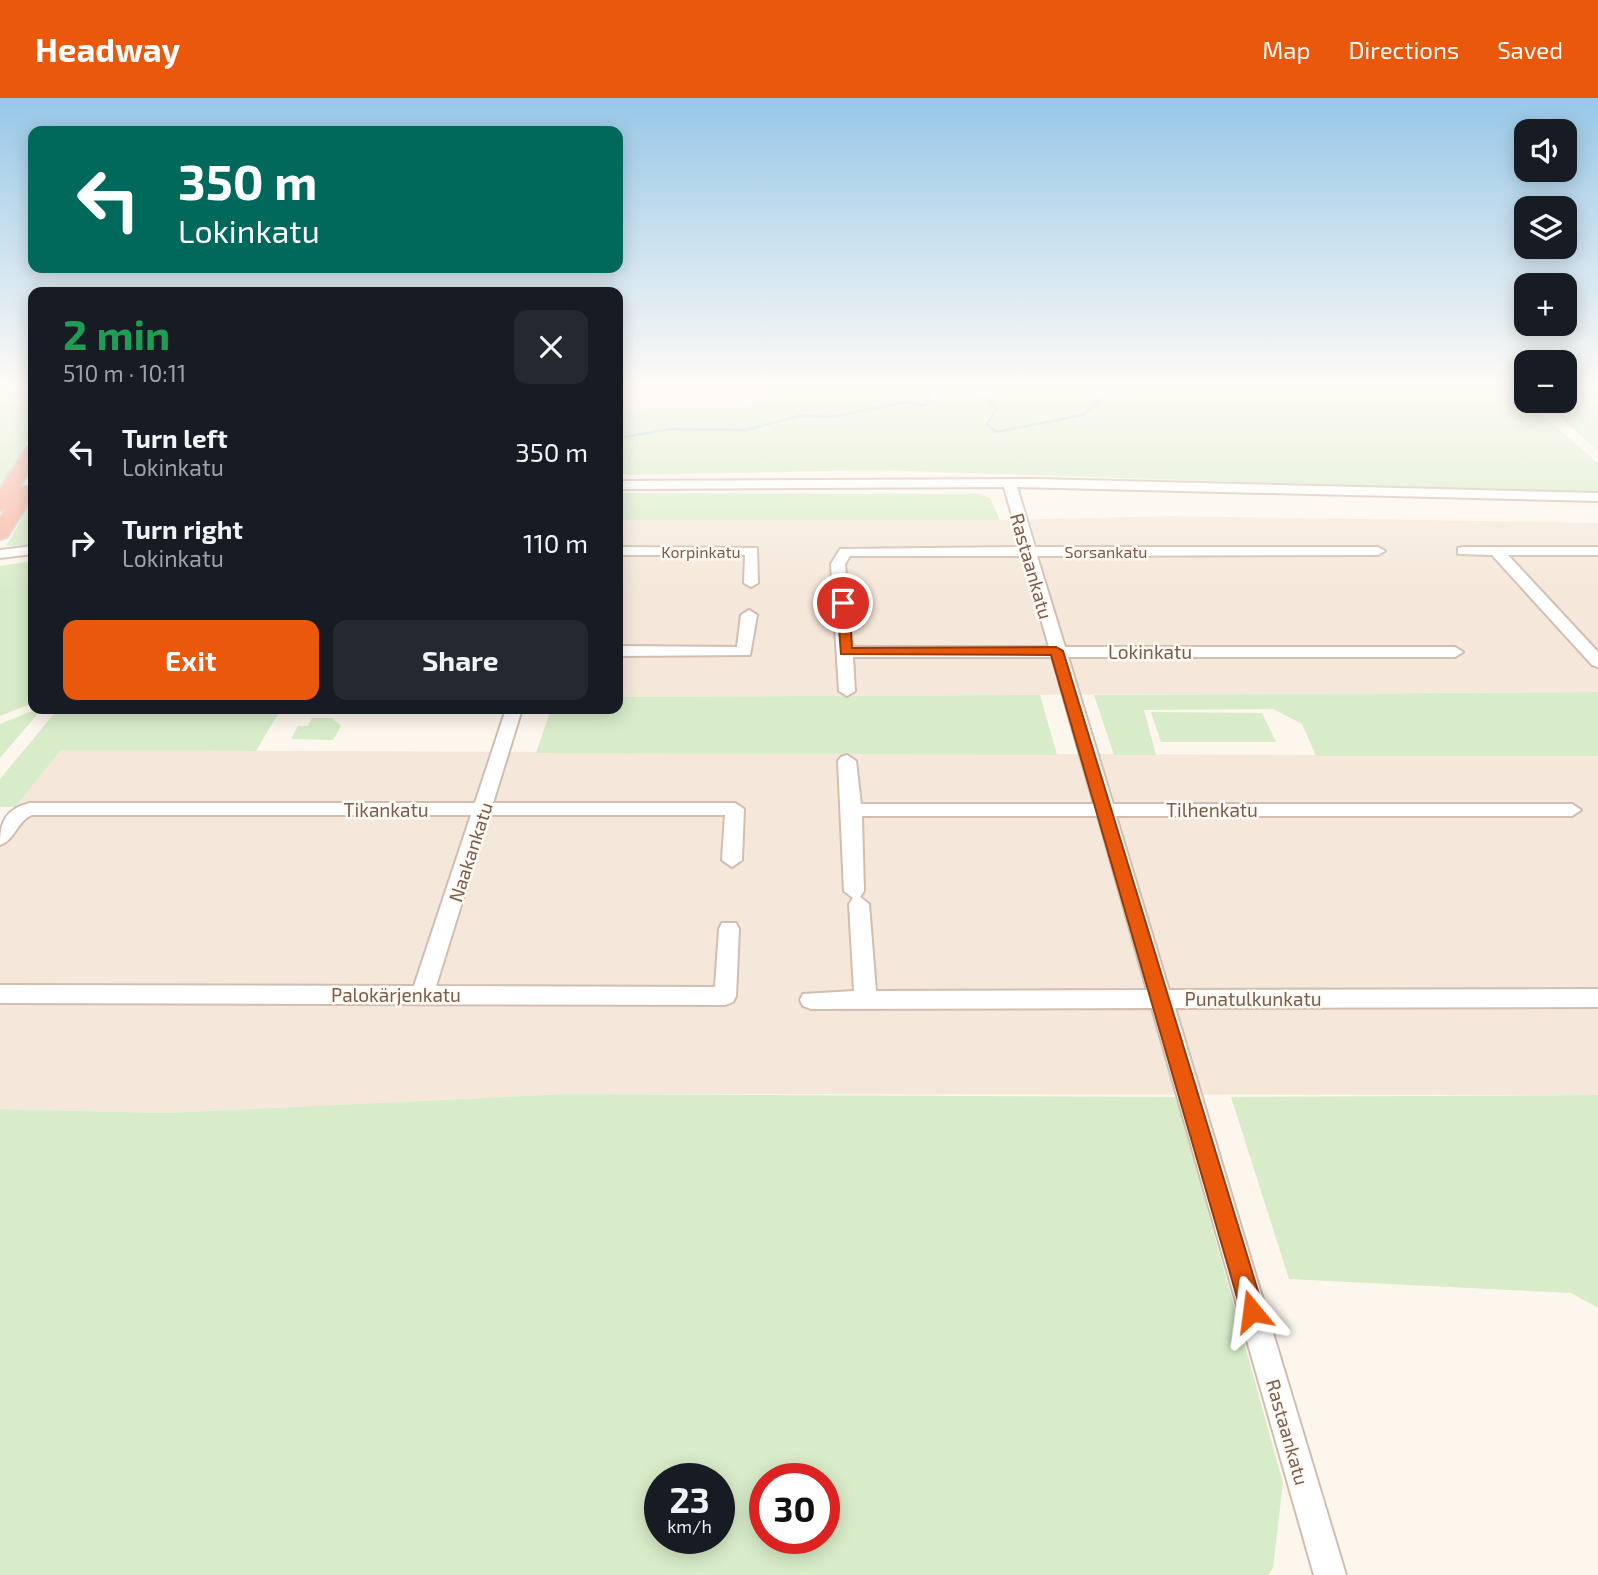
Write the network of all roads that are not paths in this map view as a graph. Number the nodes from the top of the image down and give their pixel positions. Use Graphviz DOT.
graph roads {
  1 [pos="28,459"];
  2 [pos="1009,483"];
  3 [pos="623,485"];
  4 [pos="28,490"];
  5 [pos="1598,497"];
  6 [pos="0,504"];
  7 [pos="0,533"];
  8 [pos="28,551"];
  9 [pos="623,551"];
  10 [pos="1027,551"];
  11 [pos="1378,551"];
  12 [pos="1463,551"];
  13 [pos="1496,551"];
  14 [pos="1598,551"];
  15 [pos="0,554"];
  16 [pos="751,583"];
  17 [pos="749,615"];
  18 [pos="623,651"];
  19 [pos="1056,651"];
  20 [pos="845,652"];
  21 [pos="1455,652"];
  22 [pos="1595,654"];
  23 [pos="847,691"];
  24 [pos="512,714"];
  25 [pos="847,761"];
  26 [pos="1104,808"];
  27 [pos="484,809"];
  28 [pos="852,810"];
  29 [pos="1572,810"];
  30 [pos="0,838"];
  31 [pos="732,860"];
  32 [pos="729,929"];
  33 [pos="0,994"];
  34 [pos="423,994"];
  35 [pos="865,998"];
  36 [pos="1160,998"];
  37 [pos="1598,998"];
  38 [pos="811,1000"];
  39 [pos="1330,1575"];
  1 -- 6 [label="highway"];
  2 -- 3 [label="street"];
  2 -- 5 [label="street"];
  2 -- 10 [label="street, Rastaankatu"];
  4 -- 7 [label="highway"];
  8 -- 15 [label="street"];
  9 -- 16 [label="street, Korpinkatu"];
  10 -- 11 [label="street, Sorsankatu"];
  10 -- 19 [label="street, Rastaankatu"];
  10 -- 20 [label="street, Sorsankatu"];
  12 -- 13 [label="street"];
  13 -- 14 [label="street"];
  13 -- 22 [label="street"];
  17 -- 18 [label="street"];
  19 -- 20 [label="street, Lokinkatu"];
  19 -- 21 [label="street, Lokinkatu"];
  19 -- 26 [label="street, Rastaankatu"];
  20 -- 23 [label="street"];
  24 -- 27 [label="street, Naakankatu"];
  25 -- 28 [label="street"];
  26 -- 28 [label="street, Tilhenkatu"];
  26 -- 29 [label="street, Tilhenkatu"];
  26 -- 36 [label="street, Rastaankatu"];
  27 -- 30 [label="street, Tikankatu"];
  27 -- 31 [label="street, Tikankatu"];
  27 -- 34 [label="street, Naakankatu"];
  28 -- 35 [label="street"];
  32 -- 34 [label="street, Palokärjenkatu"];
  33 -- 34 [label="street, Palokärjenkatu"];
  35 -- 36 [label="street, Punatulkunkatu"];
  35 -- 38 [label="street, Punatulkunkatu"];
  36 -- 37 [label="street, Punatulkunkatu"];
  36 -- 39 [label="street, Rastaankatu"];
}
